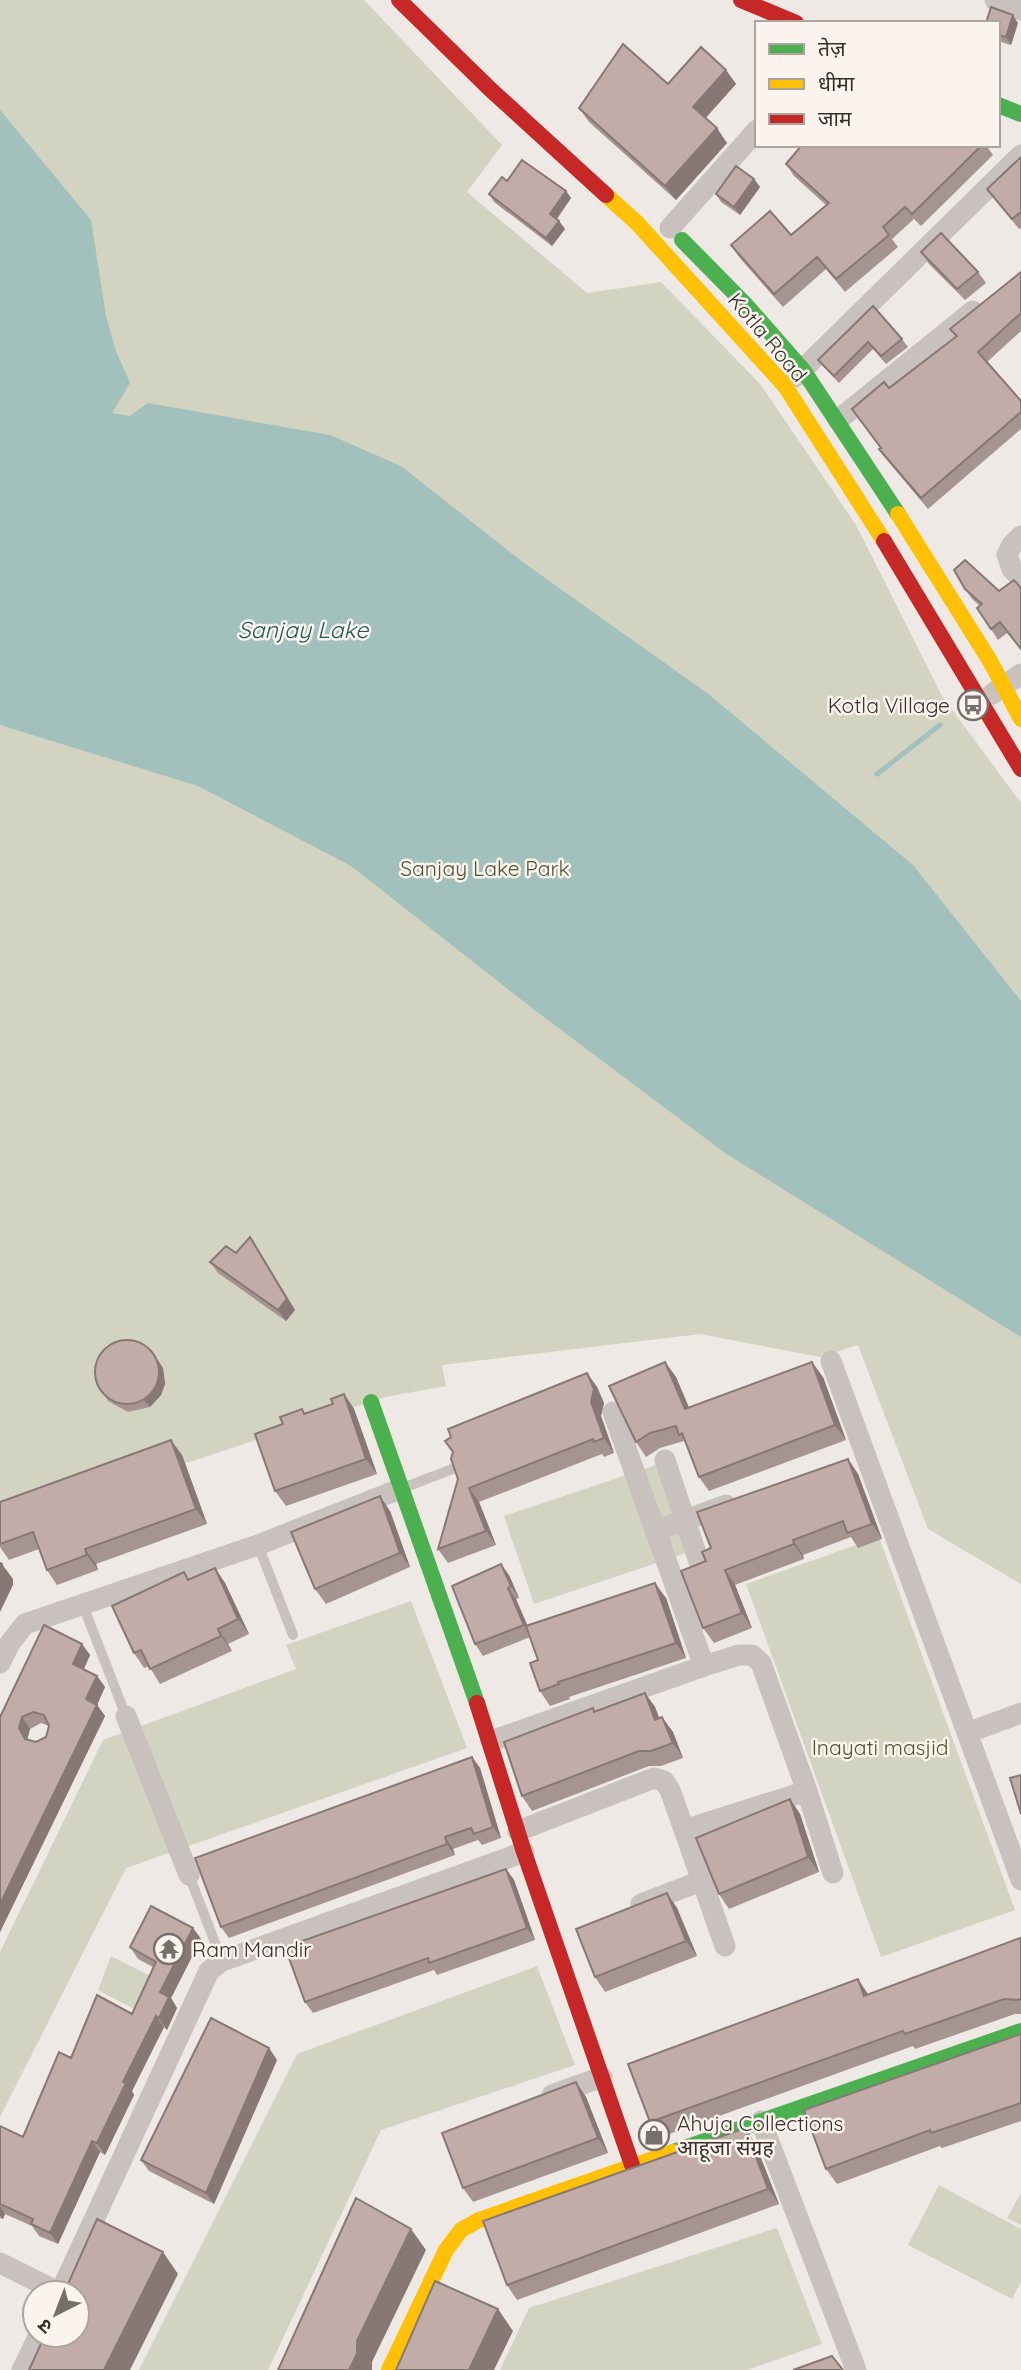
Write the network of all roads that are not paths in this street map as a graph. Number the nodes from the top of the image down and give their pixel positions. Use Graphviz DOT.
graph roads {
  1 [pos="399,0"];
  2 [pos="741,0"];
  3 [pos="995,0"];
  4 [pos="1021,10"];
  5 [pos="791,21"];
  6 [pos="1000,106"];
  7 [pos="1021,114"];
  8 [pos="755,132"];
  9 [pos="1021,155"];
  10 [pos="666,224"];
  11 [pos="989,298"];
  12 [pos="803,370"];
  13 [pos="785,386"];
  14 [pos="838,420"];
  15 [pos="1021,536"];
  16 [pos="1021,578"];
  17 [pos="1021,674"];
  18 [pos="1004,687"];
  19 [pos="981,700"];
  20 [pos="1021,719"];
  21 [pos="1021,769"];
  22 [pos="831,1361"];
  23 [pos="371,1402"];
  24 [pos="613,1412"];
  25 [pos="867,1457"];
  26 [pos="665,1460"];
  27 [pos="841,1466"];
  28 [pos="455,1468"];
  29 [pos="400,1489"];
  30 [pos="750,1497"];
  31 [pos="686,1519"];
  32 [pos="655,1531"];
  33 [pos="258,1545"];
  34 [pos="699,1562"];
  35 [pos="82,1603"];
  36 [pos="293,1635"];
  37 [pos="0,1663"];
  38 [pos="704,1666"];
  39 [pos="1021,1713"];
  40 [pos="126,1716"];
  41 [pos="967,1733"];
  42 [pos="491,1741"];
  43 [pos="807,1791"];
  44 [pos="684,1830"];
  45 [pos="521,1842"];
  46 [pos="833,1873"];
  47 [pos="189,1875"];
  48 [pos="701,1881"];
  49 [pos="1021,1881"];
  50 [pos="615,1914"];
  51 [pos="579,1928"];
  52 [pos="554,1938"];
  53 [pos="724,1946"];
  54 [pos="222,1961"];
  55 [pos="1021,2031"];
  56 [pos="602,2077"];
  57 [pos="528,2104"];
  58 [pos="761,2120"];
  59 [pos="632,2165"];
  60 [pos="0,2263"];
  61 [pos="32,2279"];
  62 [pos="66,2279"];
  63 [pos="33,2349"];
  64 [pos="22,2370"];
  65 [pos="389,2370"];
  66 [pos="856,2370"];
  1 -- 13 [label="street, Kotla Road"];
  2 -- 5 [label="street"];
  3 -- 4 [label="street"];
  6 -- 7 [label="street"];
  8 -- 10 [label="street"];
  9 -- 12 [label="street"];
  10 -- 12 [label="street, Kotla Road"];
  11 -- 14 [label="street"];
  12 -- 13 [label="street"];
  12 -- 14 [label="street, Kotla Road"];
  13 -- 19 [label="street, Kotla Road"];
  14 -- 18 [label="street, Kotla Road"];
  15 -- 16 [label="street"];
  17 -- 18 [label="street"];
  18 -- 19 [label="street"];
  18 -- 20 [label="street, Kotla Road"];
  19 -- 21 [label="street, Kotla Road"];
  22 -- 25 [label="street"];
  23 -- 29 [label="street"];
  24 -- 32 [label="street"];
  25 -- 27 [label="street"];
  25 -- 41 [label="street"];
  26 -- 31 [label="street"];
  28 -- 29 [label="lane"];
  29 -- 33 [label="street"];
  29 -- 42 [label="street"];
  30 -- 31 [label="street"];
  31 -- 32 [label="street"];
  31 -- 34 [label="street"];
  32 -- 38 [label="street"];
  33 -- 35 [label="street"];
  33 -- 36 [label="lane"];
  35 -- 37 [label="street"];
  35 -- 40 [label="lane"];
  38 -- 42 [label="street"];
  38 -- 43 [label="street"];
  39 -- 41 [label="street"];
  40 -- 47 [label="street"];
  41 -- 49 [label="street"];
  42 -- 45 [label="street"];
  43 -- 44 [label="street"];
  43 -- 46 [label="street"];
  44 -- 45 [label="street"];
  44 -- 48 [label="street"];
  45 -- 52 [label="street"];
  45 -- 54 [label="street"];
  47 -- 54 [label="lane"];
  48 -- 50 [label="street"];
  48 -- 53 [label="street"];
  51 -- 52 [label="street"];
  52 -- 56 [label="street"];
  54 -- 62 [label="street"];
  55 -- 58 [label="street"];
  56 -- 57 [label="street"];
  56 -- 59 [label="street"];
  58 -- 59 [label="street"];
  58 -- 66 [label="street"];
  59 -- 65 [label="street"];
  60 -- 61 [label="street"];
  63 -- 64 [label="street"];
}
